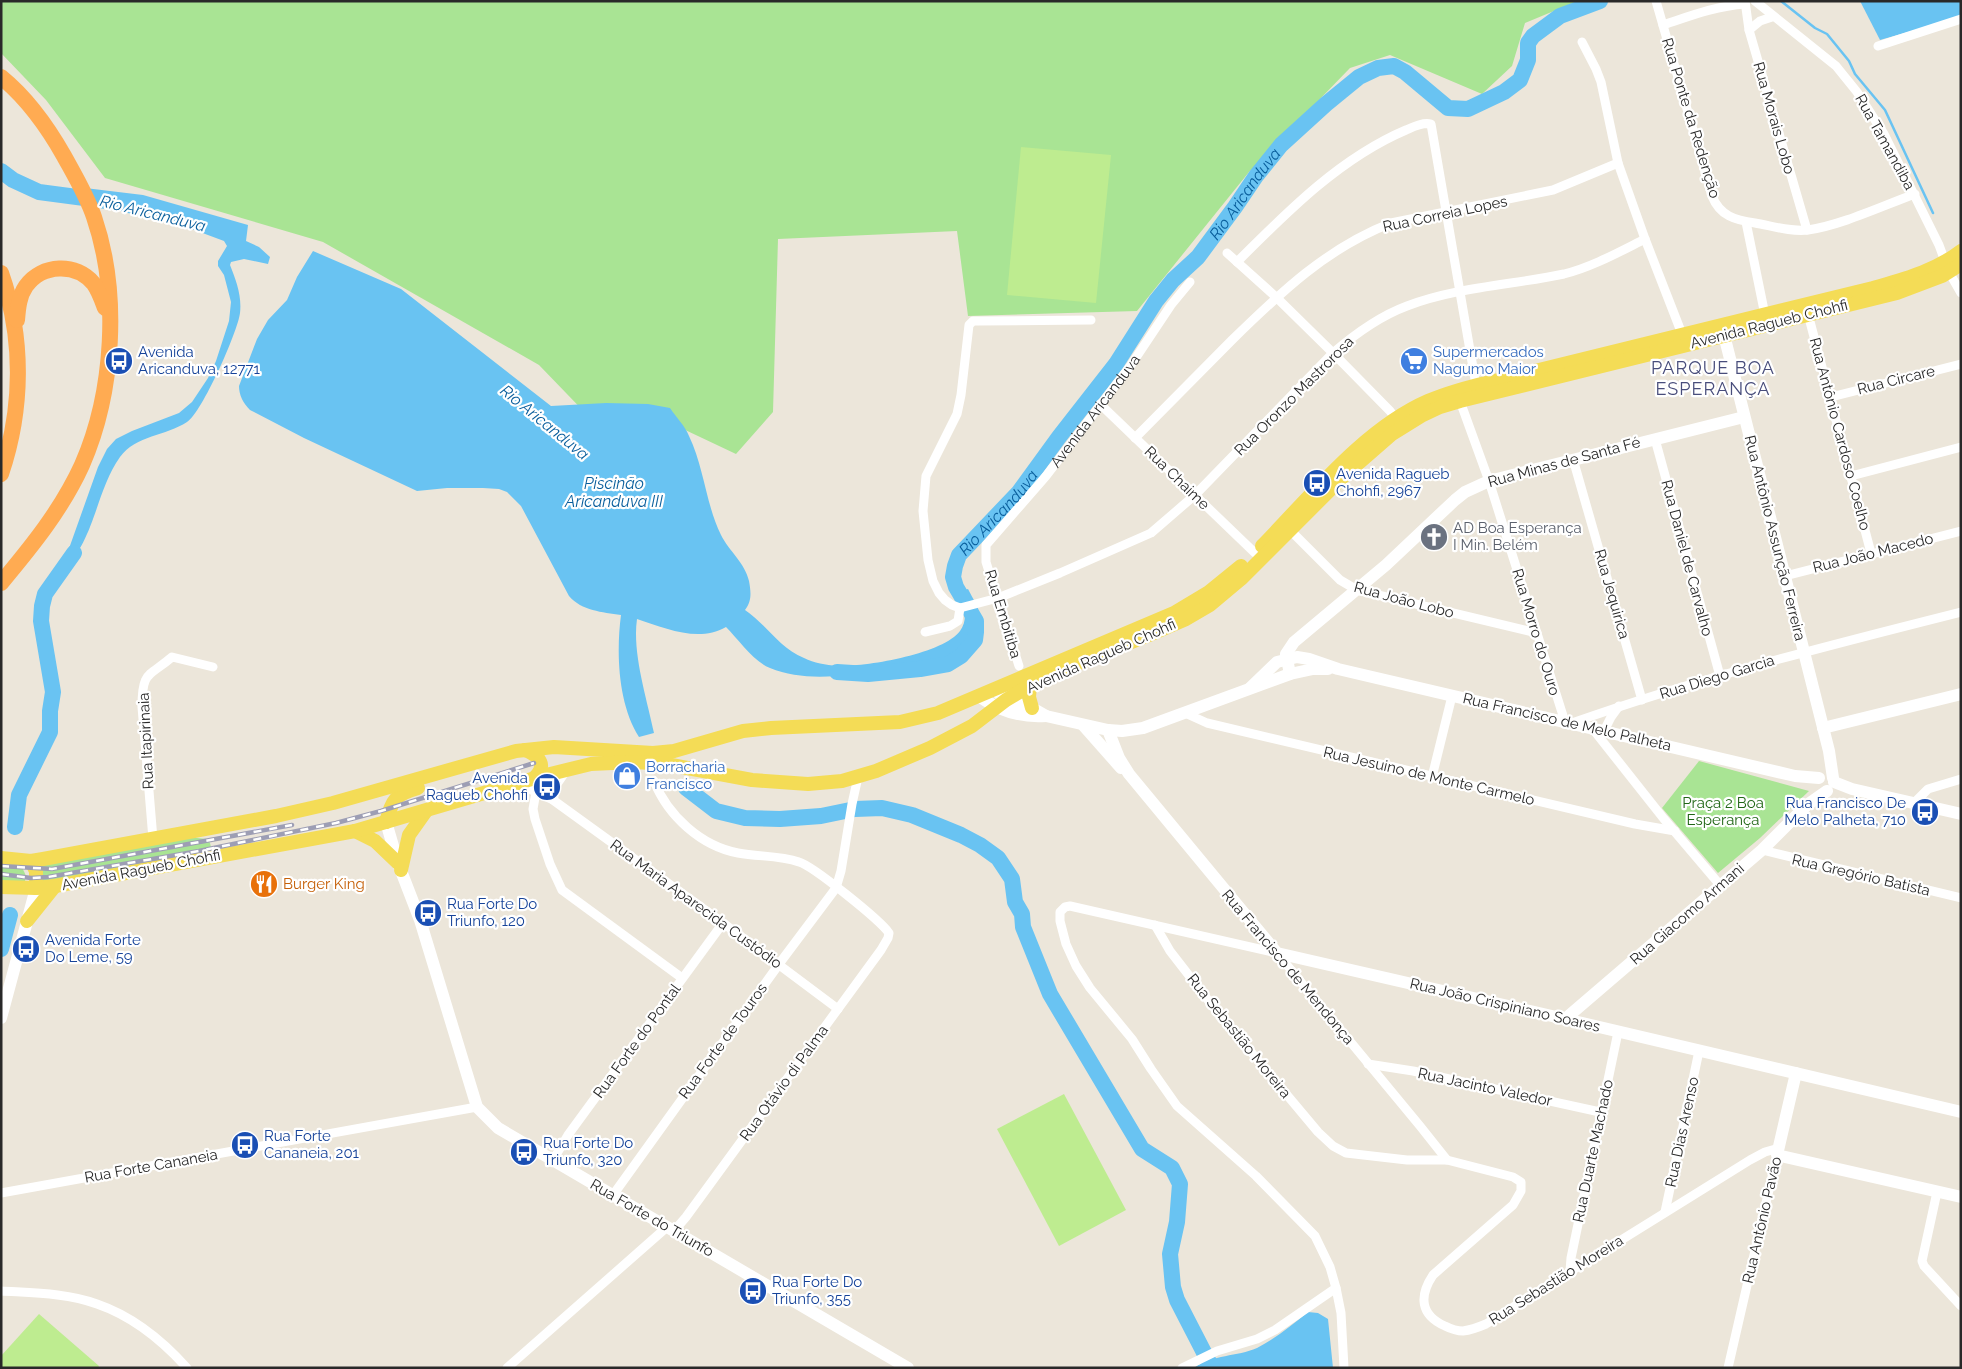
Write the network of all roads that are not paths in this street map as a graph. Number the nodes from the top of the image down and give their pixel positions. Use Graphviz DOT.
graph roads {
  1 [pos="1656,1"];
  2 [pos="1754,1"];
  3 [pos="1744,3"];
  4 [pos="1772,17"];
  5 [pos="1961,19"];
  6 [pos="1663,25"];
  7 [pos="1749,30"];
  8 [pos="1582,42"];
  9 [pos="1878,46"];
  10 [pos="1,77"];
  11 [pos="1618,163"];
  12 [pos="1915,194"];
  13 [pos="1446,211"];
  14 [pos="1746,222"];
  15 [pos="1807,230"];
  16 [pos="1645,239"];
  17 [pos="1961,251"];
  18 [pos="1227,253"];
  19 [pos="1237,262"];
  20 [pos="1952,266"];
  21 [pos="1,273"];
  22 [pos="1190,282"];
  23 [pos="1460,291"];
  24 [pos="1961,294"];
  25 [pos="1276,297"];
  26 [pos="1808,314"];
  27 [pos="1765,315"];
  28 [pos="1090,320"];
  29 [pos="110,325"];
  30 [pos="1722,330"];
  31 [pos="1682,334"];
  32 [pos="16,338"];
  33 [pos="1333,353"];
  34 [pos="1961,364"];
  35 [pos="1476,385"];
  36 [pos="1830,397"];
  37 [pos="1460,401"];
  38 [pos="1100,404"];
  39 [pos="1744,417"];
  40 [pos="1399,423"];
  41 [pos="1135,438"];
  42 [pos="1655,439"];
  43 [pos="1961,447"];
  44 [pos="1573,459"];
  45 [pos="1,474"];
  46 [pos="1851,476"];
  47 [pos="1489,481"];
  48 [pos="1195,495"];
  49 [pos="1290,531"];
  50 [pos="1961,531"];
  51 [pos="1255,553"];
  52 [pos="1871,553"];
  53 [pos="986,562"];
  54 [pos="1785,576"];
  55 [pos="1,583"];
  56 [pos="1356,590"];
  57 [pos="998,598"];
  58 [pos="964,607"];
  59 [pos="1961,612"];
  60 [pos="925,632"];
  61 [pos="1537,633"];
  62 [pos="1804,651"];
  63 [pos="1286,659"];
  64 [pos="1019,666"];
  65 [pos="213,667"];
  66 [pos="1338,669"];
  67 [pos="1290,674"];
  68 [pos="1720,676"];
  69 [pos="1030,685"];
  70 [pos="1250,688"];
  71 [pos="995,690"];
  72 [pos="1961,694"];
  73 [pos="1452,696"];
  74 [pos="980,697"];
  75 [pos="1642,700"];
  76 [pos="1001,704"];
  77 [pos="1619,706"];
  78 [pos="1032,708"];
  79 [pos="1186,713"];
  80 [pos="1046,716"];
  81 [pos="1568,722"];
  82 [pos="1084,725"];
  83 [pos="1823,728"];
  84 [pos="1108,730"];
  85 [pos="1598,730"];
  86 [pos="525,750"];
  87 [pos="504,755"];
  88 [pos="569,768"];
  89 [pos="1129,774"];
  90 [pos="858,777"];
  91 [pos="1432,777"];
  92 [pos="1961,779"];
  93 [pos="654,781"];
  94 [pos="1826,783"];
  95 [pos="535,785"];
  96 [pos="553,800"];
  97 [pos="1915,802"];
  98 [pos="426,810"];
  99 [pos="1961,814"];
  100 [pos="386,822"];
  101 [pos="355,831"];
  102 [pos="1675,831"];
  103 [pos="153,839"];
  104 [pos="1762,850"];
  105 [pos="1,858"];
  106 [pos="31,861"];
  107 [pos="399,866"];
  108 [pos="1720,885"];
  109 [pos="55,886"];
  110 [pos="1,887"];
  111 [pos="36,888"];
  112 [pos="836,888"];
  113 [pos="1961,898"];
  114 [pos="27,921"];
  115 [pos="723,923"];
  116 [pos="1155,925"];
  117 [pos="1277,953"];
  118 [pos="779,964"];
  119 [pos="682,978"];
  120 [pos="838,1010"];
  121 [pos="1,1018"];
  122 [pos="1565,1019"];
  123 [pos="1618,1032"];
  124 [pos="1699,1051"];
  125 [pos="1368,1064"];
  126 [pos="1796,1073"];
  127 [pos="478,1106"];
  128 [pos="1600,1112"];
  129 [pos="1961,1112"];
  130 [pos="1778,1151"];
  131 [pos="553,1160"];
  132 [pos="1447,1160"];
  133 [pos="1937,1192"];
  134 [pos="1,1193"];
  135 [pos="613,1195"];
  136 [pos="1961,1197"];
  137 [pos="1664,1212"];
  138 [pos="670,1229"];
  139 [pos="1570,1271"];
  140 [pos="1336,1288"];
  141 [pos="1,1291"];
  142 [pos="1961,1306"];
  143 [pos="187,1368"];
  144 [pos="507,1368"];
  145 [pos="908,1368"];
  146 [pos="1182,1368"];
  147 [pos="1344,1368"];
  148 [pos="1728,1368"];
  1 -- 6 [label="street, Rua Ponte da Redenção"];
  2 -- 4 [label="street, Rua Tamandiba"];
  3 -- 6 [label="street"];
  3 -- 7 [label="street, Rua Morais Lobo"];
  4 -- 7 [label="street"];
  4 -- 12 [label="street, Rua Tamandiba"];
  5 -- 9 [label="street"];
  6 -- 14 [label="street, Rua Ponte da Redenção"];
  7 -- 15 [label="street, Rua Morais Lobo"];
  8 -- 11 [label="street"];
  10 -- 29 [label="highway"];
  11 -- 13 [label="street, Rua Correia Lopes"];
  11 -- 16 [label="street"];
  12 -- 15 [label="street, Rua Ponte da Redenção"];
  12 -- 20 [label="street, Rua Tamandiba"];
  13 -- 19 [label="street"];
  13 -- 23 [label="street"];
  13 -- 25 [label="street, Rua Correia Lopes"];
  14 -- 15 [label="street, Rua Ponte da Redenção"];
  14 -- 27 [label="street"];
  16 -- 23 [label="street, Rua Oronzo Mastrorosa"];
  16 -- 31 [label="street"];
  17 -- 20 [label="main road, Avenida Ragueb Chohfi"];
  18 -- 19 [label="street"];
  19 -- 25 [label="street"];
  20 -- 24 [label="street, Rua Tamandiba"];
  20 -- 26 [label="main road, Avenida Ragueb Chohfi"];
  20 -- 27 [label="main road, Avenida Ragueb Chohfi"];
  21 -- 32 [label="highway"];
  22 -- 38 [label="street, Avenida Aricanduva"];
  23 -- 33 [label="street, Rua Oronzo Mastrorosa"];
  23 -- 35 [label="street"];
  25 -- 33 [label="street"];
  25 -- 41 [label="street, Rua Correia Lopes"];
  26 -- 30 [label="main road, Avenida Ragueb Chohfi"];
  26 -- 36 [label="street, Rua Antônio Cardoso Coelho"];
  27 -- 30 [label="main road, Avenida Ragueb Chohfi"];
  28 -- 58 [label="street"];
  29 -- 32 [label="highway"];
  29 -- 55 [label="highway"];
  30 -- 31 [label="main road, Avenida Ragueb Chohfi"];
  30 -- 37 [label="main road, Avenida Ragueb Chohfi"];
  30 -- 39 [label="street, Rua Antônio Assunção Ferreira"];
  31 -- 35 [label="main road, Avenida Ragueb Chohfi"];
  32 -- 45 [label="highway"];
  33 -- 40 [label="street"];
  33 -- 48 [label="street, Rua Oronzo Mastrorosa"];
  34 -- 36 [label="street, Rua Circare"];
  35 -- 40 [label="main road, Avenida Ragueb Chohfi"];
  36 -- 46 [label="street, Rua Antônio Cardoso Coelho"];
  37 -- 40 [label="main road, Avenida Ragueb Chohfi"];
  37 -- 47 [label="street, Rua Morro do Ouro"];
  38 -- 41 [label="street, Rua Chaime"];
  38 -- 53 [label="street, Avenida Aricanduva"];
  39 -- 42 [label="street, Rua Minas de Santa Fé"];
  39 -- 54 [label="street, Rua Antônio Assunção Ferreira"];
  40 -- 49 [label="main road, Avenida Ragueb Chohfi"];
  40 -- 51 [label="main road, Avenida Ragueb Chohfi"];
  41 -- 48 [label="street, Rua Chaime"];
  42 -- 44 [label="street, Rua Minas de Santa Fé"];
  42 -- 68 [label="street, Rua Daniel de Carvalho"];
  43 -- 46 [label="street"];
  44 -- 47 [label="street, Rua Minas de Santa Fé"];
  44 -- 75 [label="street, Rua Jequirica"];
  46 -- 52 [label="street, Rua Antônio Cardoso Coelho"];
  47 -- 56 [label="street, Rua Minas de Santa Fé"];
  47 -- 61 [label="street, Rua Morro do Ouro"];
  48 -- 51 [label="street, Rua Chaime"];
  48 -- 57 [label="street, Rua Oronzo Mastrorosa"];
  49 -- 56 [label="street, Rua João Lobo"];
  49 -- 69 [label="main road, Avenida Ragueb Chohfi"];
  50 -- 52 [label="street, Rua João Macedo"];
  51 -- 71 [label="main road, Avenida Ragueb Chohfi"];
  52 -- 54 [label="street, Rua João Macedo"];
  53 -- 57 [label="street, Rua Embitiba"];
  54 -- 62 [label="street, Rua Antônio Assunção Ferreira"];
  56 -- 61 [label="street, Rua João Lobo"];
  56 -- 63 [label="street, Rua Minas de Santa Fé"];
  57 -- 58 [label="street, Rua Oronzo Mastrorosa"];
  57 -- 64 [label="street, Rua Embitiba"];
  58 -- 60 [label="street"];
  59 -- 62 [label="street, Rua Diego Garcia"];
  61 -- 81 [label="street, Rua Morro do Ouro"];
  62 -- 68 [label="street, Rua Diego Garcia"];
  62 -- 83 [label="street, Rua Antônio Assunção Ferreira"];
  63 -- 66 [label="street, Rua Francisco de Melo Palheta"];
  63 -- 67 [label="street"];
  63 -- 70 [label="street, Rua Francisco de Melo Palheta"];
  65 -- 103 [label="street, Rua Itapirinaia"];
  66 -- 67 [label="street, Rua Francisco de Melo Palheta"];
  66 -- 73 [label="street, Rua Francisco de Melo Palheta"];
  67 -- 70 [label="street, Rua Francisco de Melo Palheta"];
  68 -- 75 [label="street, Rua Diego Garcia"];
  69 -- 76 [label="main road, Avenida Ragueb Chohfi"];
  69 -- 78 [label="main road"];
  70 -- 79 [label="street, Rua Francisco de Melo Palheta"];
  71 -- 74 [label="main road, Avenida Ragueb Chohfi"];
  71 -- 76 [label="street, Rua Francisco de Melo Palheta"];
  72 -- 83 [label="street"];
  73 -- 81 [label="street, Rua Francisco de Melo Palheta"];
  73 -- 91 [label="street"];
  74 -- 76 [label="street, Rua Francisco de Melo Palheta"];
  74 -- 86 [label="main road, Avenida Ragueb Chohfi"];
  75 -- 77 [label="street, Rua Diego Garcia"];
  76 -- 78 [label="street, Rua Francisco de Melo Palheta"];
  76 -- 80 [label="street, Rua Francisco de Melo Palheta"];
  76 -- 90 [label="main road, Avenida Ragueb Chohfi"];
  77 -- 81 [label="street, Rua Diego Garcia"];
  77 -- 85 [label="street"];
  78 -- 80 [label="street, Rua Francisco de Melo Palheta"];
  79 -- 84 [label="street, Rua Francisco de Melo Palheta"];
  79 -- 91 [label="street, Rua Jesuino de Monte Carmelo"];
  80 -- 82 [label="street, Rua Francisco de Melo Palheta"];
  81 -- 85 [label="street, Rua Francisco de Melo Palheta"];
  82 -- 84 [label="street, Rua Francisco de Melo Palheta"];
  82 -- 89 [label="street, Rua Francisco de Mendonça"];
  83 -- 94 [label="street, Rua Antônio Assunção Ferreira"];
  84 -- 89 [label="street, Rua Francisco de Mendonça"];
  85 -- 94 [label="street, Rua Francisco de Melo Palheta"];
  85 -- 102 [label="street"];
  86 -- 87 [label="main road, Avenida Ragueb Chohfi"];
  86 -- 95 [label="main road"];
  87 -- 100 [label="main road"];
  87 -- 103 [label="main road, Avenida Ragueb Chohfi"];
  88 -- 90 [label="main road, Avenida Ragueb Chohfi"];
  88 -- 95 [label="main road, Avenida Ragueb Chohfi"];
  88 -- 96 [label="street"];
  89 -- 117 [label="street, Rua Francisco de Mendonça"];
  90 -- 112 [label="street"];
  91 -- 102 [label="street, Rua Jesuino de Monte Carmelo"];
  92 -- 97 [label="street"];
  93 -- 112 [label="street"];
  94 -- 97 [label="street, Rua Francisco de Melo Palheta"];
  94 -- 104 [label="street, Rua Giacomo Armani"];
  95 -- 96 [label="street, Rua Maria Aparecida Custódio"];
  95 -- 98 [label="main road, Avenida Ragueb Chohfi"];
  95 -- 119 [label="street"];
  96 -- 115 [label="street, Rua Maria Aparecida Custódio"];
  97 -- 99 [label="street, Rua Francisco de Melo Palheta"];
  98 -- 100 [label="main road, Avenida Ragueb Chohfi"];
  98 -- 107 [label="main road"];
  100 -- 101 [label="main road, Avenida Ragueb Chohfi"];
  100 -- 107 [label="street, Rua Forte do Triunfo"];
  101 -- 107 [label="main road"];
  101 -- 109 [label="main road, Avenida Ragueb Chohfi"];
  102 -- 108 [label="street"];
  103 -- 106 [label="main road, Avenida Ragueb Chohfi"];
  104 -- 108 [label="street, Rua Giacomo Armani"];
  104 -- 113 [label="street, Rua Gregório Batista"];
  105 -- 106 [label="main road, Avenida Ragueb Chohfi"];
  106 -- 111 [label="main road"];
  107 -- 127 [label="street, Rua Forte do Triunfo"];
  108 -- 122 [label="street, Rua Giacomo Armani"];
  109 -- 111 [label="main road, Avenida Ragueb Chohfi"];
  109 -- 114 [label="main road"];
  110 -- 111 [label="main road, Avenida Ragueb Chohfi"];
  111 -- 114 [label="street"];
  112 -- 118 [label="street, Rua Forte de Touros"];
  112 -- 120 [label="street, Rua Otávio di Palma"];
  114 -- 121 [label="street"];
  115 -- 118 [label="street, Rua Maria Aparecida Custódio"];
  115 -- 119 [label="street, Rua Forte do Pontal"];
  116 -- 117 [label="street, Rua João Crispiniano Soares"];
  116 -- 132 [label="street, Rua Sebastião Moreira"];
  116 -- 140 [label="street, Rua João Crispiniano Soares"];
  117 -- 122 [label="street, Rua João Crispiniano Soares"];
  117 -- 125 [label="street, Rua Francisco de Mendonça"];
  118 -- 120 [label="street, Rua Maria Aparecida Custódio"];
  118 -- 135 [label="street, Rua Forte de Touros"];
  119 -- 131 [label="street, Rua Forte do Pontal"];
  120 -- 138 [label="street, Rua Otávio di Palma"];
  122 -- 123 [label="street, Rua João Crispiniano Soares"];
  123 -- 124 [label="street, Rua João Crispiniano Soares"];
  123 -- 128 [label="street, Rua Duarte Machado"];
  124 -- 126 [label="street, Rua João Crispiniano Soares"];
  124 -- 137 [label="street, Rua Dias Arenso"];
  125 -- 128 [label="street, Rua Jacinto Valedor"];
  125 -- 132 [label="street, Rua Francisco de Mendonça"];
  126 -- 129 [label="street, Rua João Crispiniano Soares"];
  126 -- 130 [label="street, Rua Antônio Pavão"];
  127 -- 131 [label="street, Rua Forte do Triunfo"];
  127 -- 134 [label="street, Rua Forte Cananeia"];
  128 -- 139 [label="street, Rua Duarte Machado"];
  130 -- 133 [label="street"];
  130 -- 137 [label="street, Rua Sebastião Moreira"];
  130 -- 148 [label="street, Rua Antônio Pavão"];
  131 -- 135 [label="street, Rua Forte do Triunfo"];
  132 -- 139 [label="street, Rua Sebastião Moreira"];
  133 -- 136 [label="street"];
  133 -- 142 [label="street"];
  135 -- 138 [label="street, Rua Forte do Triunfo"];
  137 -- 139 [label="street, Rua Sebastião Moreira"];
  138 -- 144 [label="street, Rua Otávio di Palma"];
  138 -- 145 [label="street, Rua Forte do Triunfo"];
  140 -- 146 [label="street"];
  140 -- 147 [label="street"];
  141 -- 143 [label="street"];
}
